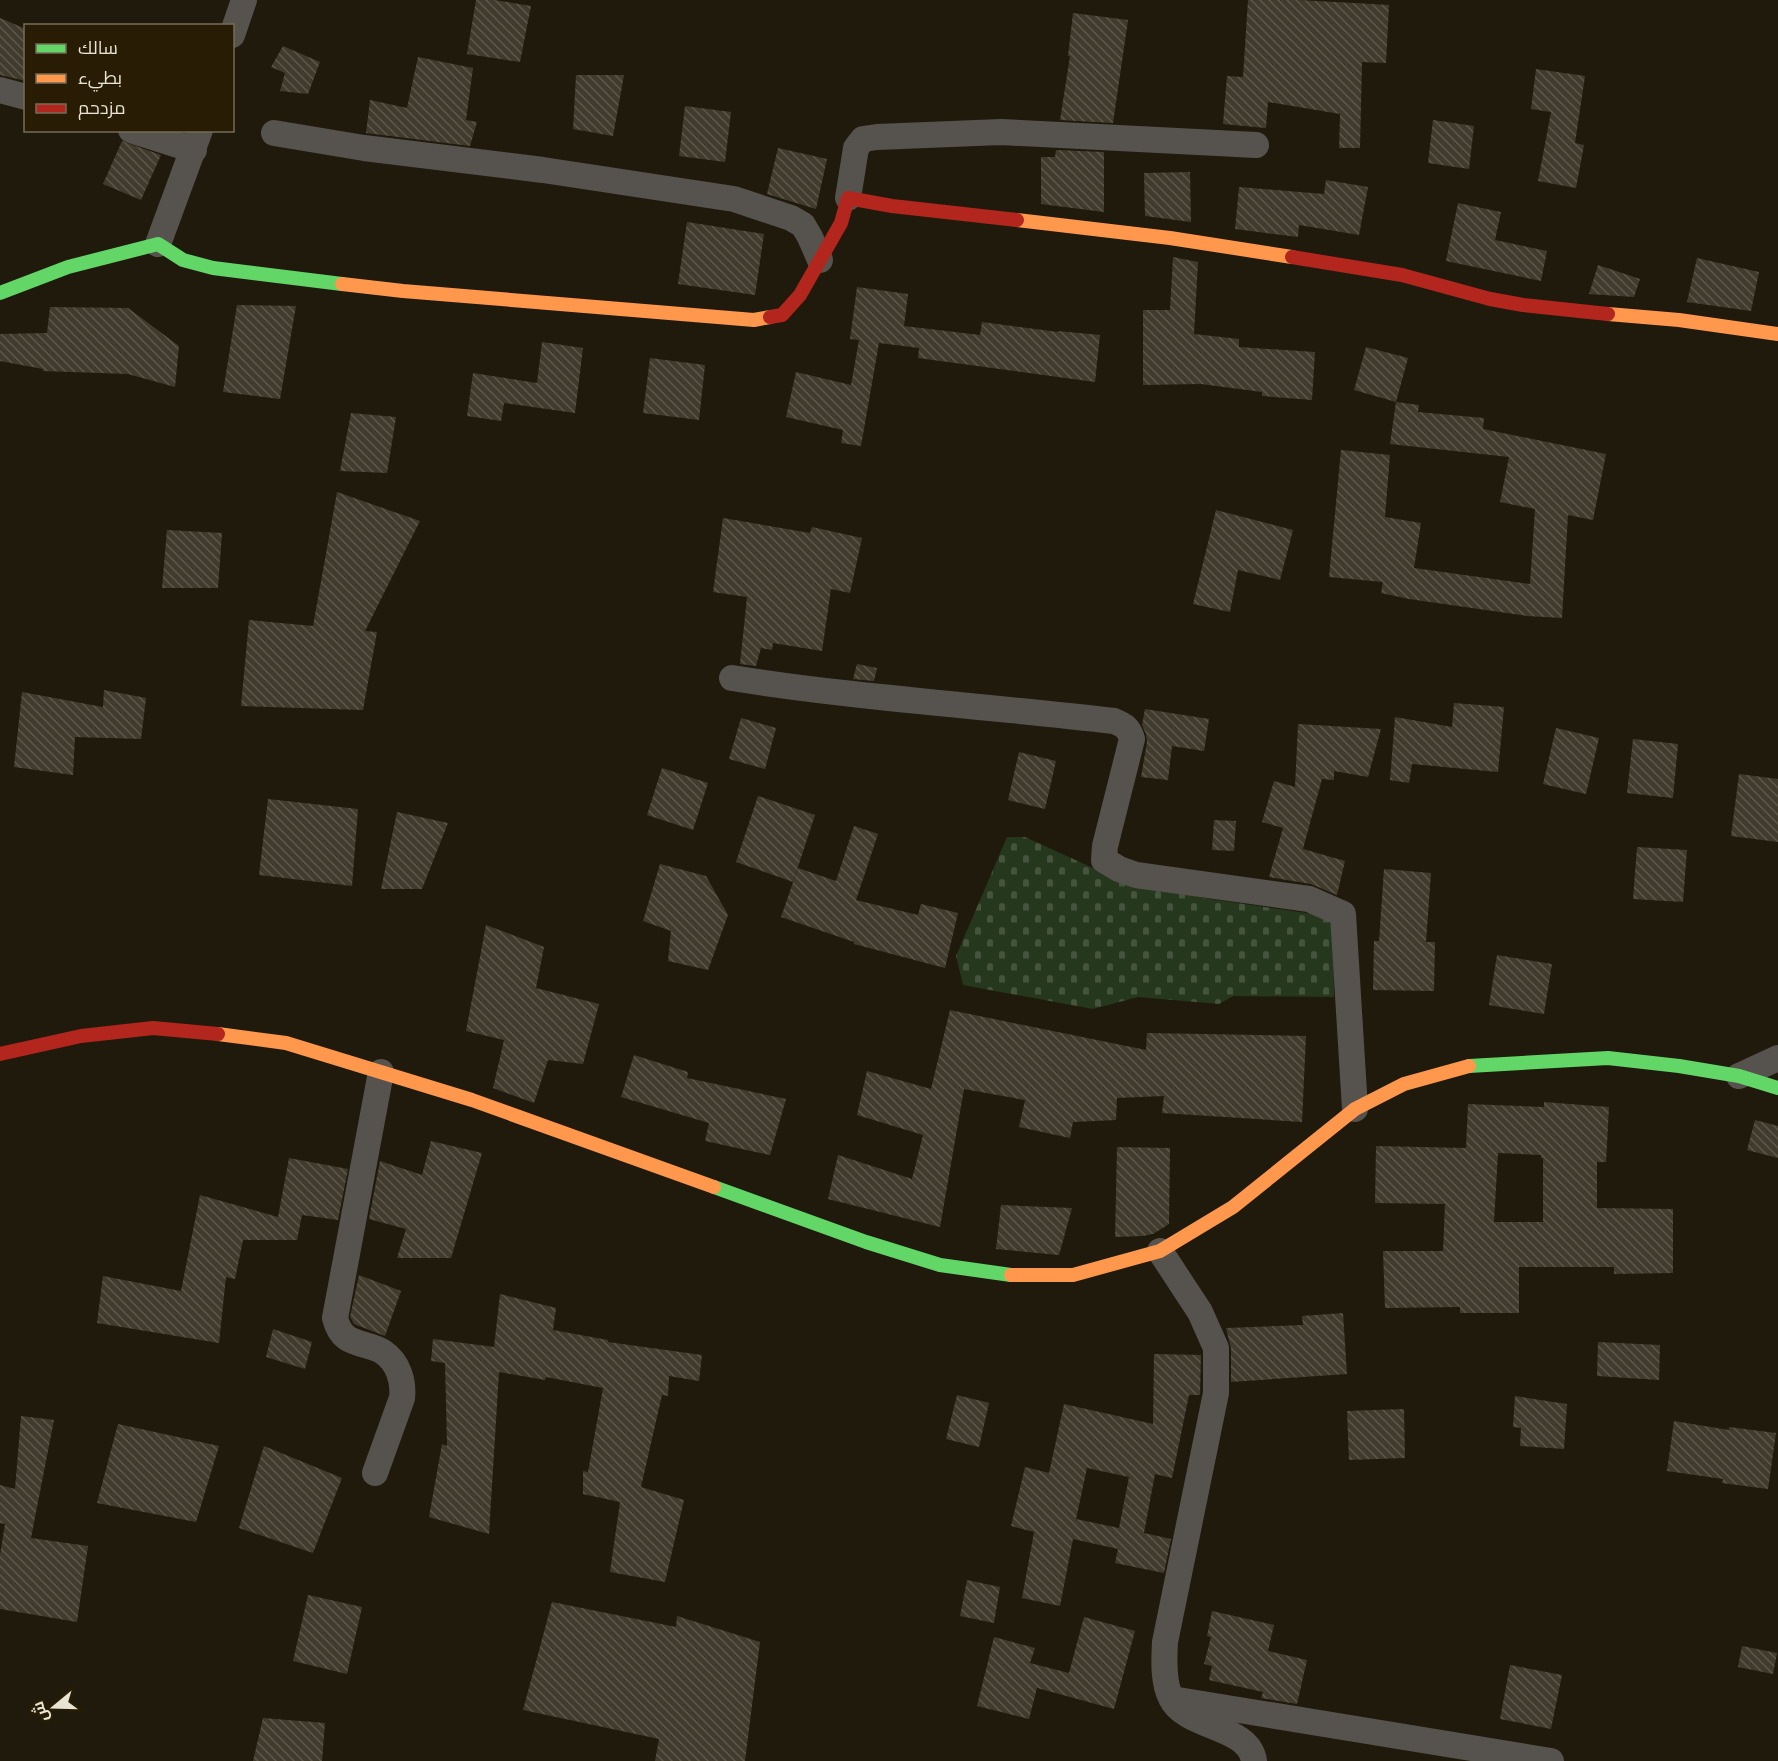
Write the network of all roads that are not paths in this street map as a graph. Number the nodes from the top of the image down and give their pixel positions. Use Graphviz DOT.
graph roads {
  1 [pos="244,0"];
  2 [pos="234,29"];
  3 [pos="0,90"];
  4 [pos="24,96"];
  5 [pos="144,132"];
  6 [pos="274,133"];
  7 [pos="197,140"];
  8 [pos="1256,145"];
  9 [pos="848,198"];
  10 [pos="158,244"];
  11 [pos="820,260"];
  12 [pos="0,294"];
  13 [pos="1778,334"];
  14 [pos="732,678"];
  15 [pos="0,1054"];
  16 [pos="1778,1058"];
  17 [pos="381,1072"];
  18 [pos="1739,1076"];
  19 [pos="1778,1088"];
  20 [pos="1355,1109"];
  21 [pos="1160,1251"];
  22 [pos="375,1473"];
  23 [pos="1171,1699"];
  24 [pos="1254,1761"];
  25 [pos="1551,1761"];
  1 -- 2 [label="street"];
  3 -- 4 [label="street"];
  5 -- 7 [label="street"];
  6 -- 11 [label="street"];
  7 -- 10 [label="street"];
  8 -- 9 [label="street"];
  9 -- 11 [label="street"];
  9 -- 13 [label="street"];
  10 -- 11 [label="street"];
  10 -- 12 [label="street"];
  14 -- 20 [label="street"];
  15 -- 17 [label="street"];
  16 -- 18 [label="street"];
  17 -- 21 [label="street"];
  17 -- 22 [label="street"];
  18 -- 19 [label="street"];
  18 -- 20 [label="street"];
  20 -- 21 [label="street"];
  21 -- 23 [label="street"];
  23 -- 24 [label="street"];
  23 -- 25 [label="street"];
}
